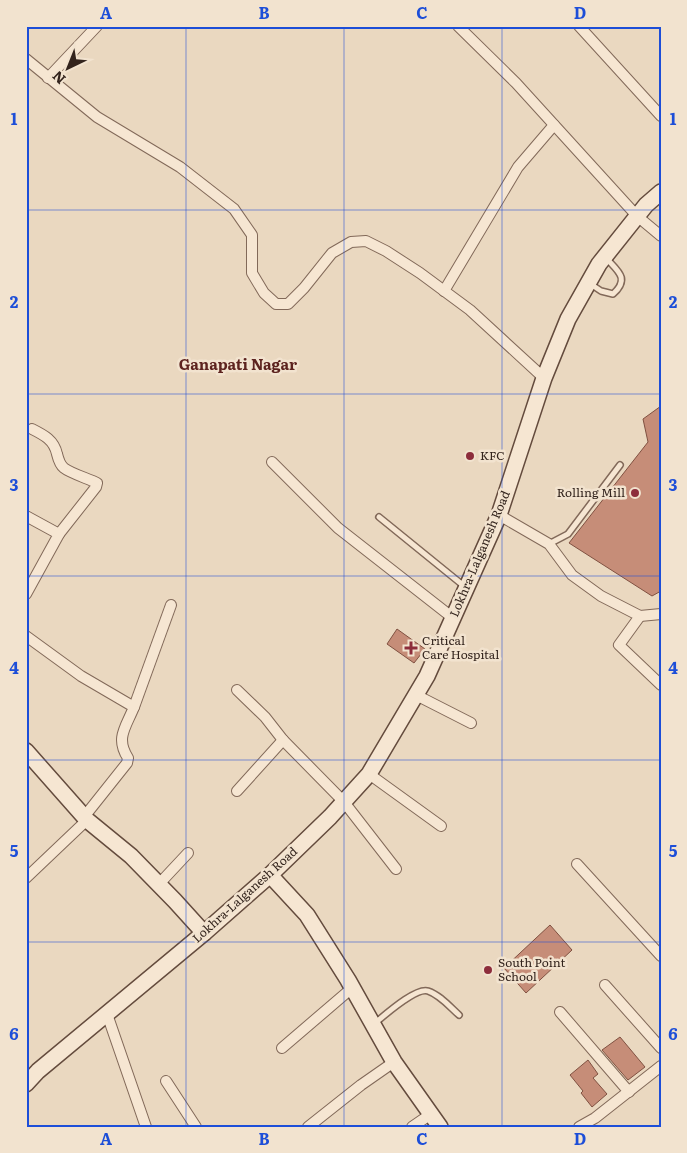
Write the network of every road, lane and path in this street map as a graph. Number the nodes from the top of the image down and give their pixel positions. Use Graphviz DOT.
graph roads {
  1 [pos="97,26"];
  2 [pos="458,26"];
  3 [pos="580,26"];
  4 [pos="26,60"];
  5 [pos="48,78"];
  6 [pos="661,116"];
  7 [pos="554,125"];
  8 [pos="661,192"];
  9 [pos="637,216"];
  10 [pos="661,236"];
  11 [pos="604,257"];
  12 [pos="588,283"];
  13 [pos="444,291"];
  14 [pos="544,378"];
  15 [pos="32,430"];
  16 [pos="272,462"];
  17 [pos="620,465"];
  18 [pos="499,515"];
  19 [pos="26,516"];
  20 [pos="379,518"];
  21 [pos="59,534"];
  22 [pos="549,544"];
  23 [pos="467,588"];
  24 [pos="26,594"];
  25 [pos="171,605"];
  26 [pos="661,614"];
  27 [pos="640,616"];
  28 [pos="453,618"];
  29 [pos="26,636"];
  30 [pos="661,685"];
  31 [pos="237,690"];
  32 [pos="416,695"];
  33 [pos="134,707"];
  34 [pos="471,722"];
  35 [pos="283,740"];
  36 [pos="26,751"];
  37 [pos="369,774"];
  38 [pos="237,791"];
  39 [pos="344,802"];
  40 [pos="85,819"];
  41 [pos="441,826"];
  42 [pos="188,852"];
  43 [pos="577,864"];
  44 [pos="396,868"];
  45 [pos="270,875"];
  46 [pos="26,878"];
  47 [pos="159,884"];
  48 [pos="204,933"];
  49 [pos="661,956"];
  50 [pos="605,985"];
  51 [pos="352,988"];
  52 [pos="560,1012"];
  53 [pos="106,1014"];
  54 [pos="459,1015"];
  55 [pos="373,1025"];
  56 [pos="282,1048"];
  57 [pos="661,1048"];
  58 [pos="394,1062"];
  59 [pos="661,1066"];
  60 [pos="166,1081"];
  61 [pos="26,1084"];
  62 [pos="629,1092"];
  63 [pos="435,1120"];
  64 [pos="146,1127"];
  65 [pos="196,1127"];
  66 [pos="308,1127"];
  67 [pos="412,1127"];
  68 [pos="579,1127"];
  1 -- 5 [label="street"];
  2 -- 7 [label="street"];
  3 -- 6 [label="street"];
  4 -- 5 [label="street"];
  5 -- 13 [label="street"];
  7 -- 9 [label="street"];
  7 -- 13 [label="street"];
  8 -- 9 [label="main road, Lokhra-Lalganesh Road"];
  9 -- 10 [label="street"];
  9 -- 11 [label="main road, Lokhra-Lalganesh Road"];
  11 -- 12 [label="main road, Lokhra-Lalganesh Road"];
  11 -- 12 [label="lane"];
  12 -- 14 [label="main road, Lokhra-Lalganesh Road"];
  13 -- 14 [label="street"];
  14 -- 18 [label="main road, Lokhra-Lalganesh Road"];
  15 -- 21 [label="street"];
  16 -- 28 [label="street"];
  17 -- 22 [label="lane"];
  18 -- 22 [label="street"];
  18 -- 23 [label="main road, Lokhra-Lalganesh Road"];
  19 -- 21 [label="street"];
  20 -- 23 [label="lane"];
  21 -- 24 [label="street"];
  22 -- 27 [label="street"];
  23 -- 28 [label="main road, Lokhra-Lalganesh Road"];
  25 -- 33 [label="street"];
  26 -- 27 [label="street"];
  27 -- 30 [label="street"];
  28 -- 32 [label="main road, Lokhra-Lalganesh Road"];
  29 -- 33 [label="street"];
  31 -- 35 [label="street"];
  32 -- 34 [label="street"];
  32 -- 37 [label="main road, Lokhra-Lalganesh Road"];
  33 -- 40 [label="street"];
  35 -- 38 [label="street"];
  35 -- 39 [label="street"];
  36 -- 40 [label="main road"];
  37 -- 39 [label="main road, Lokhra-Lalganesh Road"];
  37 -- 41 [label="street"];
  39 -- 44 [label="street"];
  39 -- 45 [label="main road, Lokhra-Lalganesh Road"];
  40 -- 46 [label="street"];
  40 -- 47 [label="main road"];
  42 -- 47 [label="street"];
  43 -- 49 [label="street"];
  45 -- 48 [label="main road, Lokhra-Lalganesh Road"];
  45 -- 51 [label="main road"];
  47 -- 48 [label="main road"];
  48 -- 53 [label="main road, Lokhra-Lalganesh Road"];
  50 -- 57 [label="street"];
  51 -- 55 [label="main road"];
  51 -- 56 [label="street"];
  52 -- 62 [label="street"];
  53 -- 61 [label="main road, Lokhra-Lalganesh Road"];
  53 -- 64 [label="street"];
  54 -- 55 [label="lane"];
  55 -- 58 [label="main road"];
  58 -- 63 [label="main road"];
  58 -- 66 [label="street"];
  59 -- 62 [label="street"];
  60 -- 65 [label="street"];
  62 -- 68 [label="street"];
  63 -- 67 [label="street"];
}
